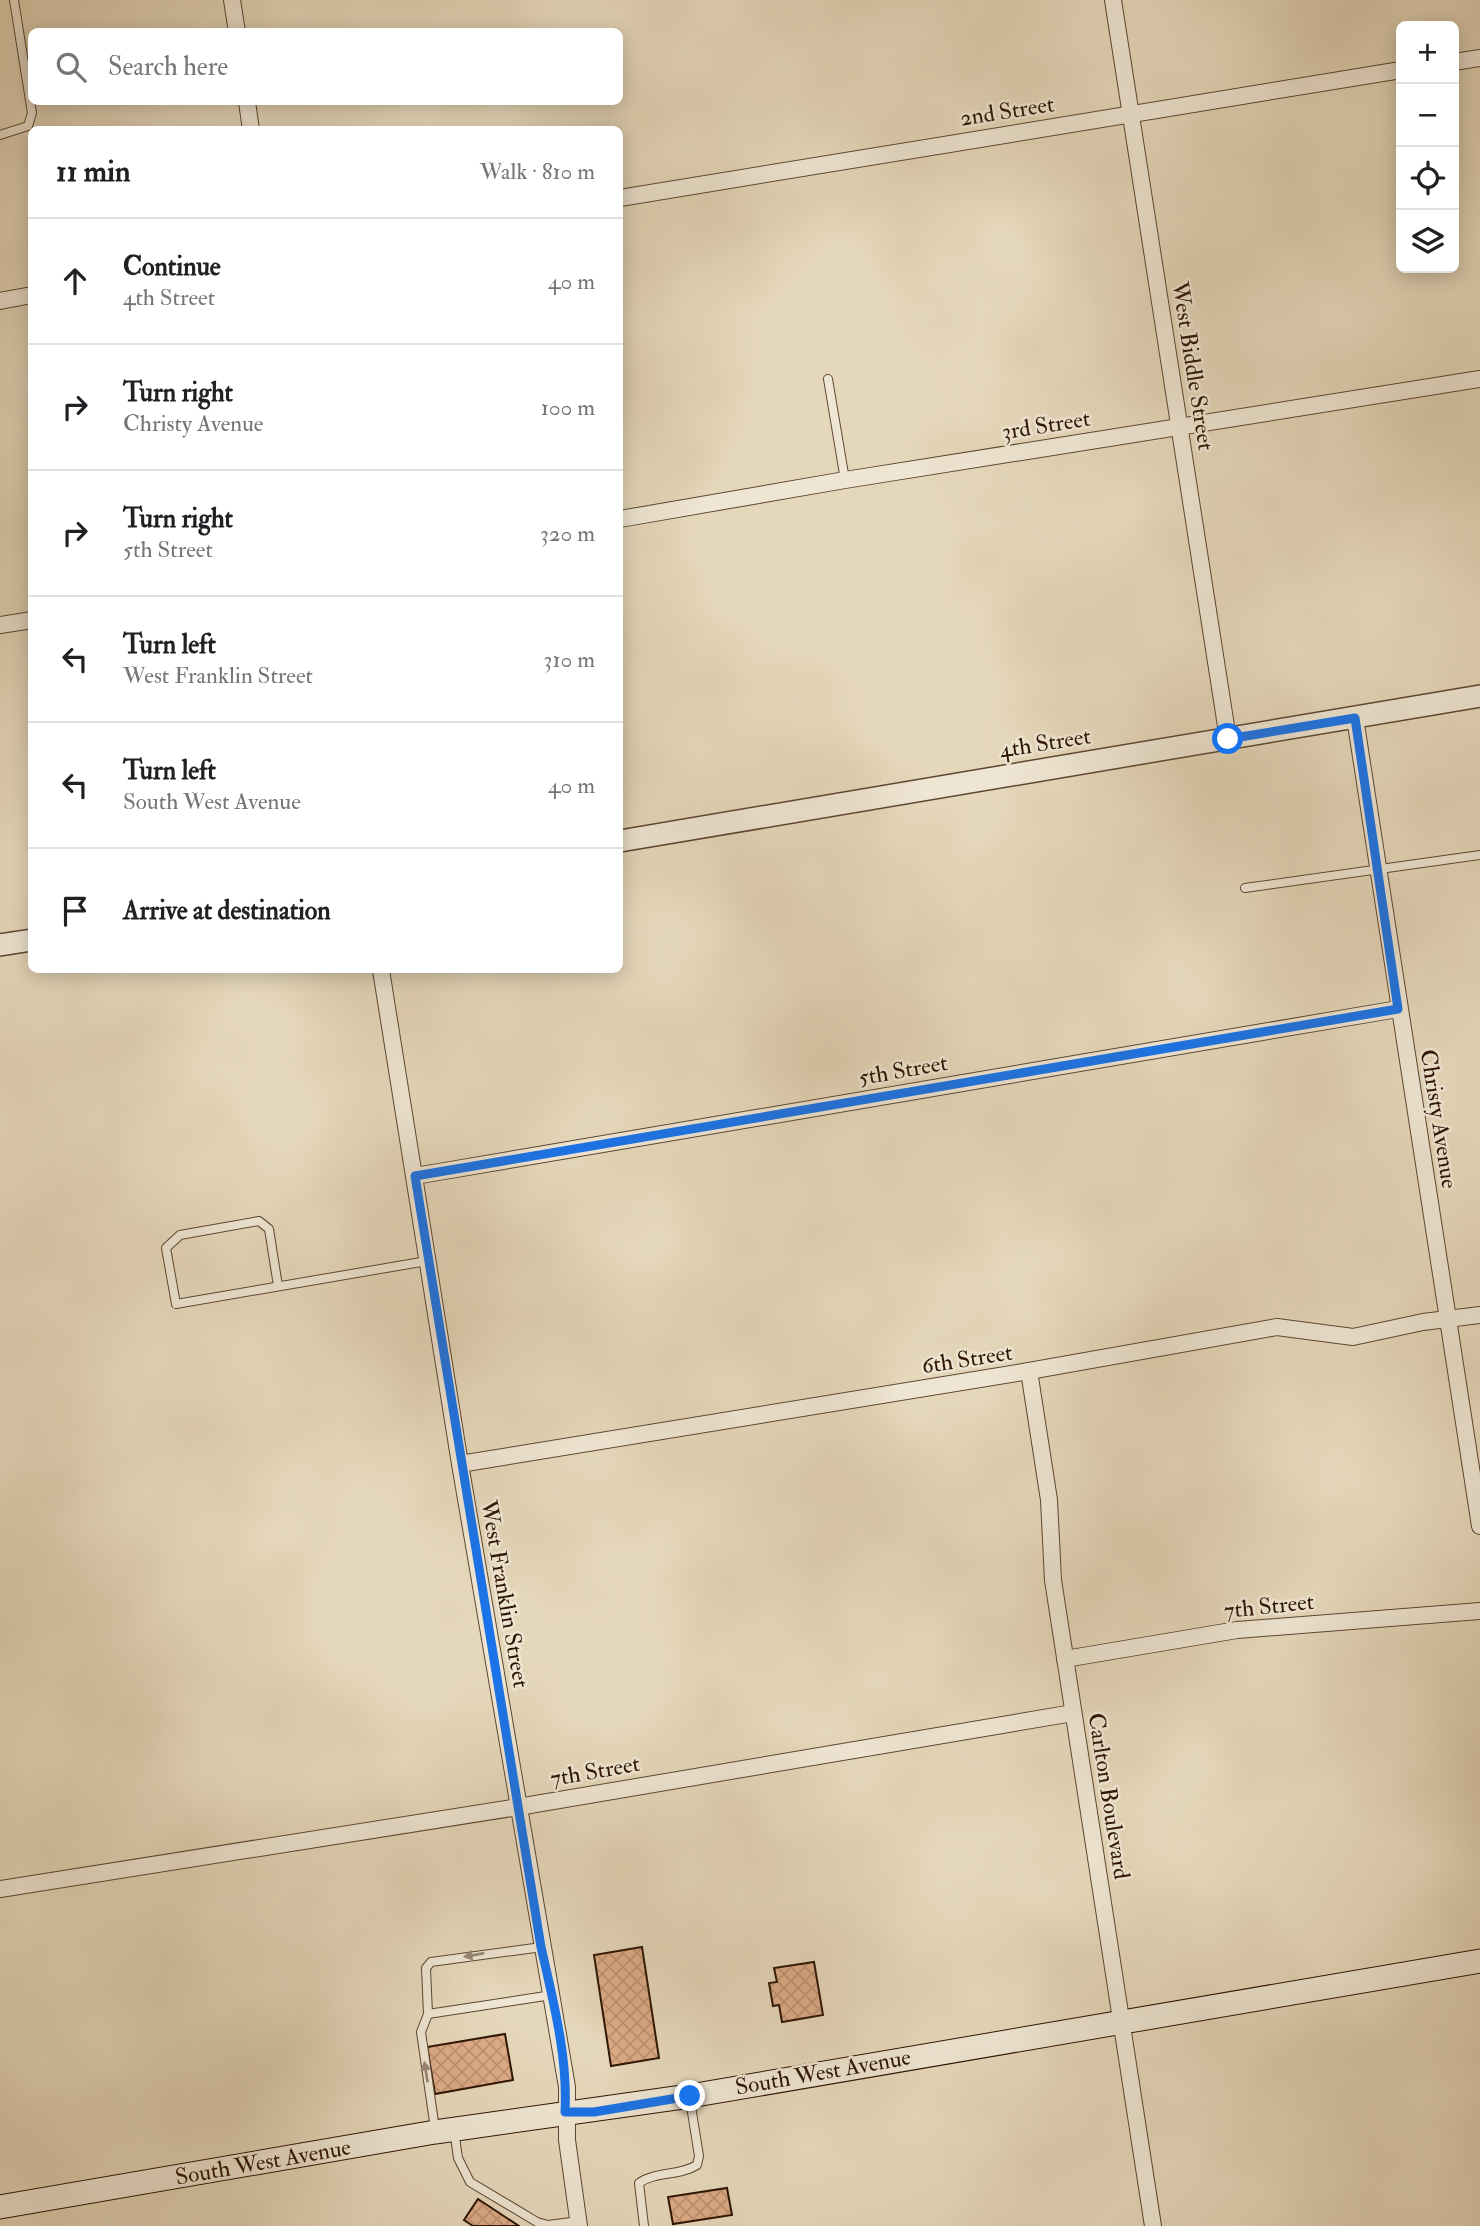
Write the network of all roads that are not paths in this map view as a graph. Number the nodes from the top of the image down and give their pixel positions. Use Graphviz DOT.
graph roads {
  1 [pos="14,0"];
  2 [pos="232,0"];
  3 [pos="1112,0"];
  4 [pos="236,28"];
  5 [pos="1480,58"];
  6 [pos="1459,61"];
  7 [pos="1396,71"];
  8 [pos="28,88"];
  9 [pos="31,105"];
  10 [pos="247,105"];
  11 [pos="1130,114"];
  12 [pos="28,126"];
  13 [pos="28,126"];
  14 [pos="250,126"];
  15 [pos="0,135"];
  16 [pos="623,198"];
  17 [pos="28,296"];
  18 [pos="0,301"];
  19 [pos="828,379"];
  20 [pos="1480,379"];
  21 [pos="1180,427"];
  22 [pos="845,480"];
  23 [pos="623,518"];
  24 [pos="28,621"];
  25 [pos="0,625"];
  26 [pos="1480,696"];
  27 [pos="1355,718"];
  28 [pos="1228,739"];
  29 [pos="623,840"];
  30 [pos="1480,855"];
  31 [pos="1378,871"];
  32 [pos="1245,888"];
  33 [pos="28,941"];
  34 [pos="0,945"];
  35 [pos="381,973"];
  36 [pos="1398,1009"];
  37 [pos="415,1176"];
  38 [pos="427,1261"];
  39 [pos="278,1286"];
  40 [pos="1480,1315"];
  41 [pos="1448,1320"];
  42 [pos="1029,1371"];
  43 [pos="460,1464"];
  44 [pos="1480,1526"];
  45 [pos="1480,1611"];
  46 [pos="1065,1659"];
  47 [pos="1073,1713"];
  48 [pos="518,1807"];
  49 [pos="0,1889"];
  50 [pos="541,1947"];
  51 [pos="1480,1961"];
  52 [pos="552,1995"];
  53 [pos="428,2014"];
  54 [pos="1121,2021"];
  55 [pos="690,2096"];
  56 [pos="565,2112"];
  57 [pos="444,2131"];
  58 [pos="0,2207"];
  59 [pos="579,2223"];
  60 [pos="645,2226"];
  61 [pos="1153,2226"];
  1 -- 8 [label="lane"];
  2 -- 4 [label="street"];
  3 -- 11 [label="street, West Biddle Street"];
  5 -- 6 [label="street"];
  7 -- 11 [label="street, 2nd Street"];
  9 -- 12 [label="lane"];
  10 -- 14 [label="street"];
  11 -- 16 [label="street, 2nd Street"];
  11 -- 21 [label="street, West Biddle Street"];
  13 -- 15 [label="lane"];
  17 -- 18 [label="street"];
  19 -- 22 [label="lane"];
  20 -- 21 [label="street, 3rd Street"];
  21 -- 22 [label="street, 3rd Street"];
  21 -- 28 [label="street, West Biddle Street"];
  22 -- 23 [label="street, 3rd Street"];
  24 -- 25 [label="street"];
  26 -- 27 [label="street, 4th Street"];
  27 -- 28 [label="street, 4th Street"];
  27 -- 31 [label="street, Christy Avenue"];
  28 -- 29 [label="street, 4th Street"];
  30 -- 31 [label="lane"];
  31 -- 32 [label="lane"];
  31 -- 36 [label="street, Christy Avenue"];
  33 -- 34 [label="street"];
  35 -- 37 [label="street, West Franklin Street"];
  36 -- 37 [label="street, 5th Street"];
  36 -- 41 [label="street, Christy Avenue"];
  37 -- 38 [label="street, West Franklin Street"];
  38 -- 39 [label="lane"];
  38 -- 43 [label="street, West Franklin Street"];
  39 -- 39 [label="lane"];
  40 -- 41 [label="street, 6th Street"];
  41 -- 42 [label="street, 6th Street"];
  41 -- 44 [label="street, Christy Avenue"];
  42 -- 43 [label="street, 6th Street"];
  42 -- 46 [label="street, Carlton Boulevard"];
  43 -- 48 [label="street, West Franklin Street"];
  45 -- 46 [label="street, 7th Street"];
  46 -- 47 [label="street, Carlton Boulevard"];
  47 -- 48 [label="street, 7th Street"];
  47 -- 54 [label="street, Carlton Boulevard"];
  48 -- 49 [label="street, 7th Street"];
  48 -- 50 [label="street, West Franklin Street"];
  50 -- 52 [label="street, West Franklin Street"];
  50 -- 53 [label="lane, one-way"];
  51 -- 54 [label="main road, South West Avenue"];
  52 -- 53 [label="lane"];
  52 -- 56 [label="street, West Franklin Street"];
  57 -- 53 [label="lane, one-way"];
  54 -- 55 [label="main road, South West Avenue"];
  54 -- 61 [label="street, Carlton Boulevard"];
  55 -- 56 [label="main road, South West Avenue"];
  55 -- 60 [label="lane"];
  56 -- 57 [label="main road, South West Avenue"];
  56 -- 59 [label="street, West Franklin Street"];
  57 -- 58 [label="main road, South West Avenue"];
  57 -- 59 [label="lane"];
}
